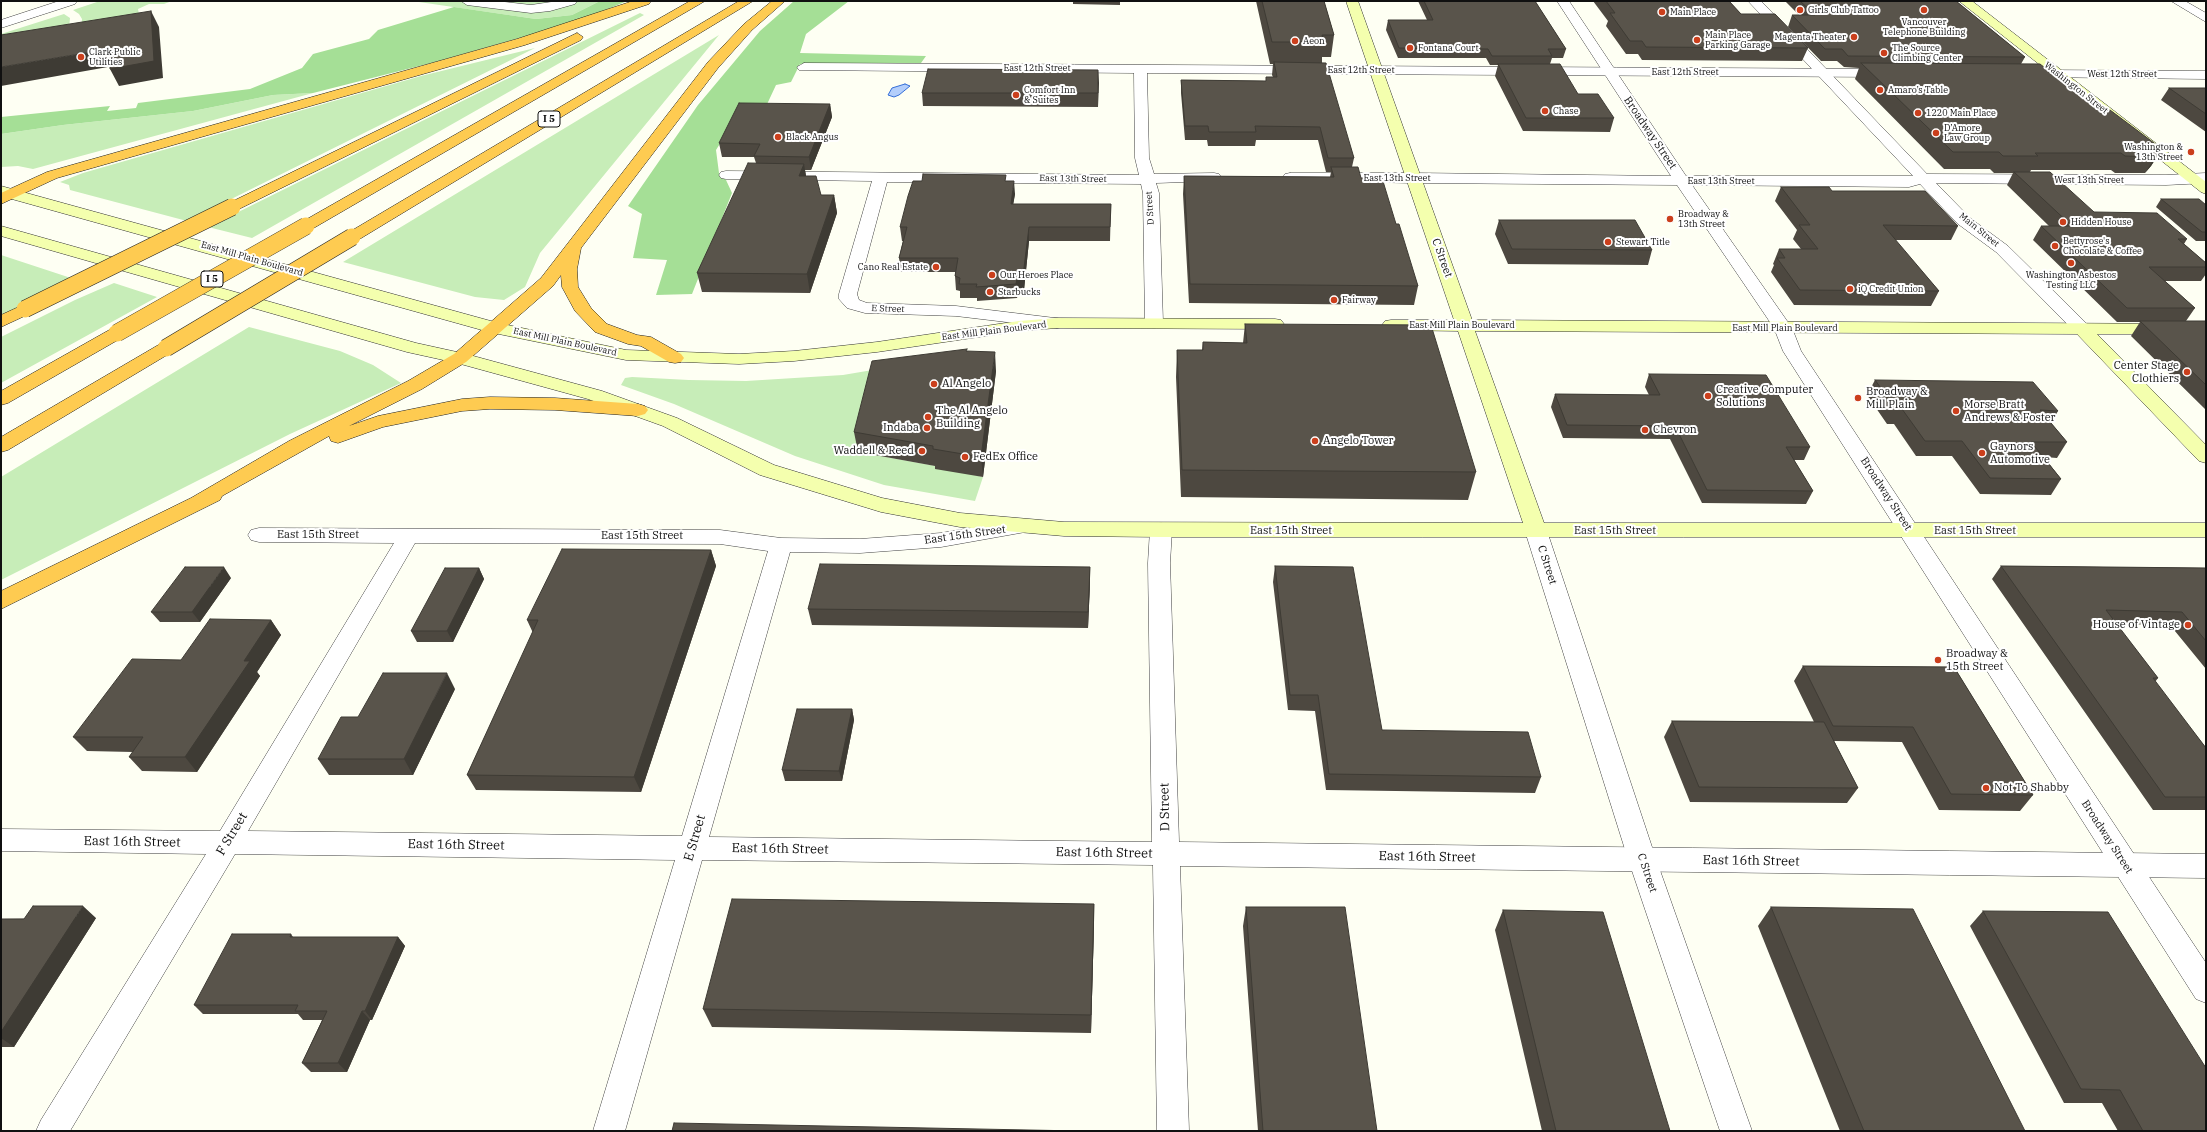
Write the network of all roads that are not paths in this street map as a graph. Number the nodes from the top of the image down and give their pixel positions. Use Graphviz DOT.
graph roads {
  1 [pos="41,1"];
  2 [pos="71,1"];
  3 [pos="466,1"];
  4 [pos="571,1"];
  5 [pos="645,1"];
  6 [pos="650,1"];
  7 [pos="699,1"];
  8 [pos="747,1"];
  9 [pos="779,1"];
  10 [pos="1352,1"];
  11 [pos="1563,1"];
  12 [pos="1754,1"];
  13 [pos="1965,1"];
  14 [pos="2177,1"];
  15 [pos="1,14"];
  16 [pos="2206,18"];
  17 [pos="1,24"];
  18 [pos="804,67"];
  19 [pos="1140,69"];
  20 [pos="1376,70"];
  21 [pos="1609,72"];
  22 [pos="1822,72"];
  23 [pos="1903,73"];
  24 [pos="2027,74"];
  25 [pos="2058,74"];
  26 [pos="2206,75"];
  27 [pos="726,175"];
  28 [pos="881,177"];
  29 [pos="1230,177"];
  30 [pos="1277,177"];
  31 [pos="1147,178"];
  32 [pos="1413,178"];
  33 [pos="1924,178"];
  34 [pos="2200,178"];
  35 [pos="1682,180"];
  36 [pos="2206,189"];
  37 [pos="5,194"];
  38 [pos="1,231"];
  39 [pos="574,247"];
  40 [pos="1,322"];
  41 [pos="1057,323"];
  42 [pos="1154,323"];
  43 [pos="1288,324"];
  44 [pos="1374,325"];
  45 [pos="1465,325"];
  46 [pos="495,328"];
  47 [pos="1783,328"];
  48 [pos="2082,329"];
  49 [pos="2206,329"];
  50 [pos="460,358"];
  51 [pos="675,358"];
  52 [pos="1,400"];
  53 [pos="638,410"];
  54 [pos="1,446"];
  55 [pos="2206,457"];
  56 [pos="199,501"];
  57 [pos="1023,526"];
  58 [pos="1161,530"];
  59 [pos="2206,530"];
  60 [pos="1536,531"];
  61 [pos="1910,531"];
  62 [pos="259,535"];
  63 [pos="409,535"];
  64 [pos="781,545"];
  65 [pos="1,601"];
  66 [pos="1,840"];
  67 [pos="227,843"];
  68 [pos="692,848"];
  69 [pos="1166,854"];
  70 [pos="1642,859"];
  71 [pos="2124,865"];
  72 [pos="2206,866"];
  73 [pos="2206,989"];
  74 [pos="52,1131"];
  75 [pos="609,1131"];
  76 [pos="1173,1131"];
  77 [pos="1736,1131"];
  1 -- 15 [label="street"];
  2 -- 17 [label="street"];
  3 -- 4 [label="street"];
  5 -- 37 [label="highway"];
  6 -- 40 [label="highway, bridge"];
  7 -- 52 [label="highway, I 5, bridge"];
  8 -- 54 [label="highway, I 5, bridge"];
  9 -- 39 [label="highway"];
  10 -- 20 [label="main road, C Street"];
  11 -- 21 [label="street, Broadway Street"];
  12 -- 22 [label="street, Main Street"];
  13 -- 25 [label="main road, Washington Street"];
  14 -- 16 [label="street"];
  18 -- 19 [label="street, East 12th Street"];
  19 -- 20 [label="street, East 12th Street"];
  19 -- 31 [label="street, D Street"];
  20 -- 21 [label="street, East 12th Street"];
  20 -- 32 [label="main road, C Street"];
  21 -- 22 [label="street, East 12th Street"];
  21 -- 35 [label="street, Broadway Street"];
  22 -- 23 [label="street"];
  22 -- 33 [label="street, Main Street"];
  24 -- 25 [label="street, West 12th Street"];
  25 -- 26 [label="street, West 12th Street"];
  25 -- 34 [label="main road, Washington Street"];
  27 -- 28 [label="street, East 13th Street"];
  28 -- 31 [label="street, East 13th Street"];
  28 -- 41 [label="street, E Street"];
  29 -- 31 [label="street, East 13th Street"];
  30 -- 32 [label="street, East 13th Street"];
  31 -- 42 [label="street, D Street"];
  32 -- 35 [label="street, East 13th Street"];
  32 -- 45 [label="main road, C Street"];
  33 -- 34 [label="street, West 13th Street"];
  33 -- 35 [label="street, East 13th Street"];
  33 -- 48 [label="street, Main Street"];
  34 -- 36 [label="main road, Washington Street"];
  35 -- 47 [label="street, Broadway Street"];
  37 -- 46 [label="main road, East Mill Plain Boulevard"];
  38 -- 50 [label="main road"];
  39 -- 46 [label="highway"];
  39 -- 51 [label="highway"];
  41 -- 42 [label="main road, East Mill Plain Boulevard"];
  41 -- 51 [label="main road, East Mill Plain Boulevard"];
  42 -- 43 [label="main road, East Mill Plain Boulevard"];
  44 -- 45 [label="main road, East Mill Plain Boulevard"];
  45 -- 47 [label="main road, East Mill Plain Boulevard"];
  45 -- 60 [label="main road, C Street"];
  46 -- 50 [label="highway"];
  46 -- 51 [label="main road, East Mill Plain Boulevard"];
  47 -- 48 [label="main road, East Mill Plain Boulevard"];
  47 -- 61 [label="street, Broadway Street"];
  48 -- 49 [label="main road, East Mill Plain Boulevard"];
  48 -- 55 [label="main road, Main Street"];
  50 -- 53 [label="main road, East 15th Street"];
  50 -- 56 [label="highway"];
  53 -- 56 [label="highway"];
  53 -- 57 [label="main road, East 15th Street"];
  56 -- 65 [label="highway"];
  57 -- 58 [label="main road, East 15th Street"];
  57 -- 64 [label="street, East 15th Street"];
  58 -- 60 [label="main road, East 15th Street"];
  58 -- 69 [label="street, D Street"];
  59 -- 61 [label="main road, East 15th Street"];
  60 -- 61 [label="main road, East 15th Street"];
  60 -- 70 [label="street, C Street"];
  61 -- 71 [label="street, Broadway Street"];
  62 -- 63 [label="street, East 15th Street"];
  63 -- 64 [label="street, East 15th Street"];
  63 -- 67 [label="street, F Street"];
  64 -- 68 [label="street, E Street"];
  66 -- 67 [label="street, East 16th Street"];
  67 -- 68 [label="street, East 16th Street"];
  67 -- 74 [label="street, F Street"];
  68 -- 69 [label="street, East 16th Street"];
  68 -- 75 [label="street, E Street"];
  69 -- 70 [label="street, East 16th Street"];
  69 -- 76 [label="street, D Street"];
  70 -- 71 [label="street, East 16th Street"];
  70 -- 77 [label="street, C Street"];
  71 -- 72 [label="street, East 16th Street"];
  71 -- 73 [label="street, Broadway Street"];
}
